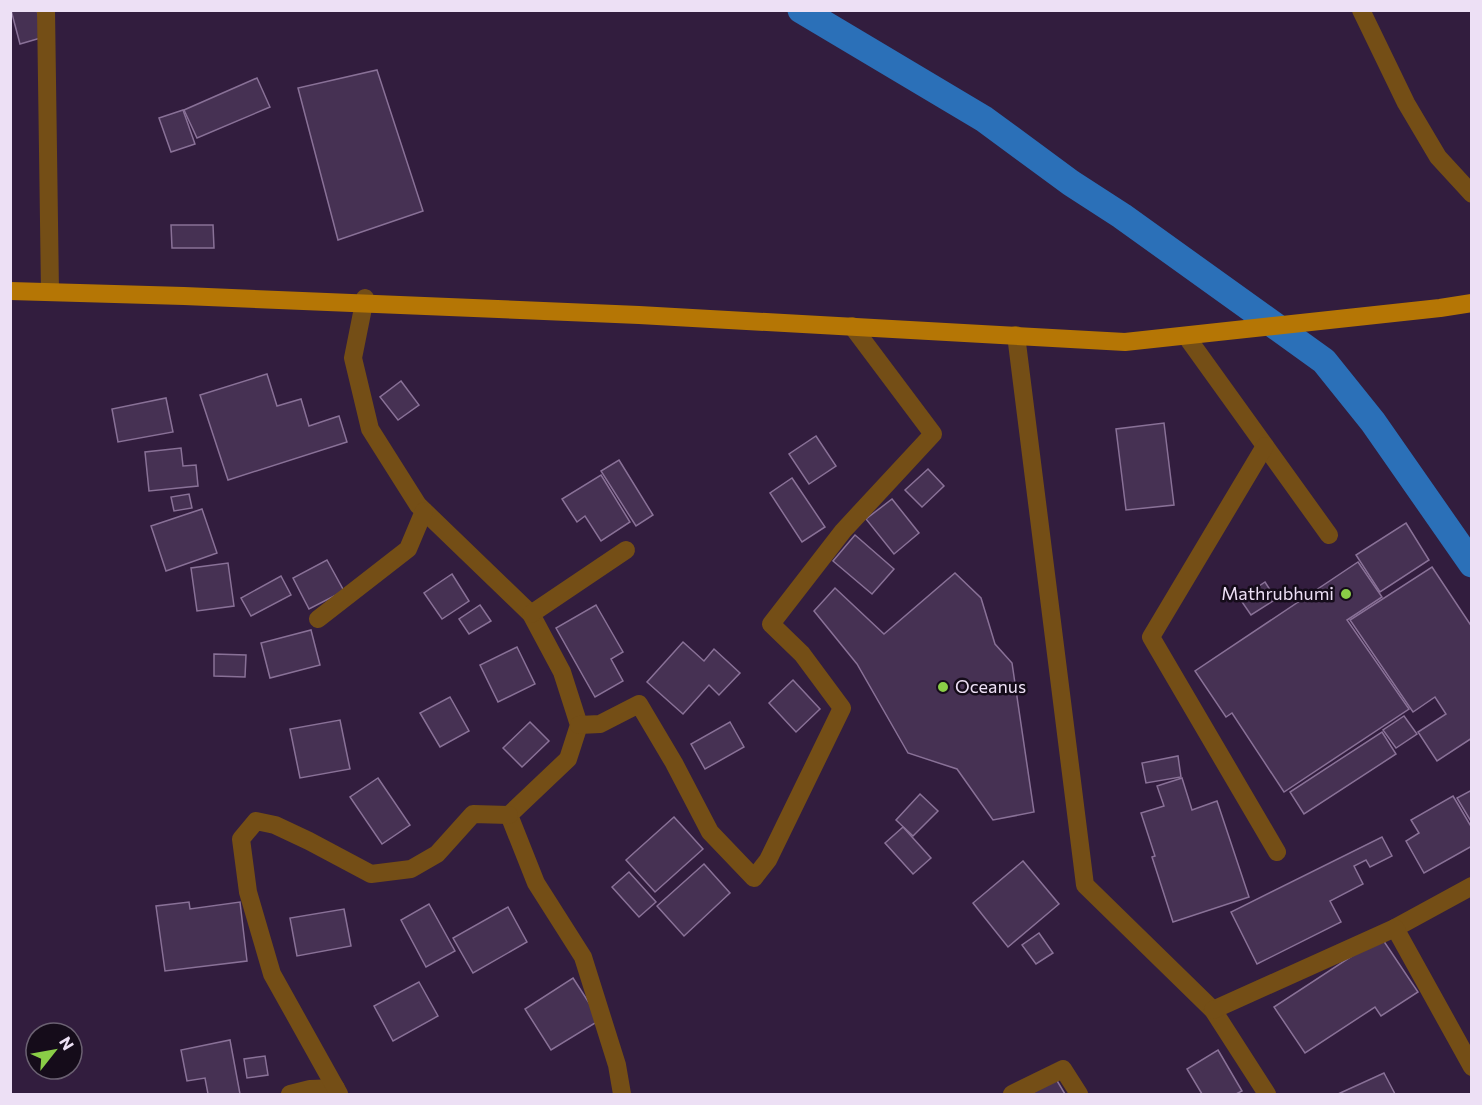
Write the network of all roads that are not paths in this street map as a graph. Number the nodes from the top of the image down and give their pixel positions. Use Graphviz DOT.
graph roads {
  1 [pos="46,10"];
  2 [pos="1361,10"];
  3 [pos="1472,194"];
  4 [pos="10,291"];
  5 [pos="50,292"];
  6 [pos="365,300"];
  7 [pos="1472,303"];
  8 [pos="852,327"];
  9 [pos="1016,335"];
  10 [pos="1190,335"];
  11 [pos="1265,446"];
  12 [pos="424,511"];
  13 [pos="1329,535"];
  14 [pos="626,550"];
  15 [pos="531,614"];
  16 [pos="318,619"];
  17 [pos="579,725"];
  18 [pos="509,815"];
  19 [pos="1277,852"];
  20 [pos="1472,886"];
  21 [pos="1395,928"];
  22 [pos="1213,1010"];
  23 [pos="1472,1067"];
  24 [pos="337,1092"];
  25 [pos="290,1095"];
  26 [pos="622,1095"];
  27 [pos="1012,1095"];
  28 [pos="1079,1095"];
  29 [pos="1267,1095"];
  1 -- 5 [label="street"];
  2 -- 3 [label="street"];
  4 -- 5 [label="main road"];
  5 -- 6 [label="main road"];
  6 -- 8 [label="main road"];
  6 -- 12 [label="street"];
  7 -- 10 [label="main road"];
  8 -- 9 [label="main road"];
  8 -- 17 [label="street"];
  9 -- 10 [label="main road"];
  9 -- 22 [label="street"];
  10 -- 11 [label="street"];
  11 -- 13 [label="street"];
  11 -- 19 [label="street"];
  12 -- 15 [label="street"];
  12 -- 16 [label="street"];
  14 -- 15 [label="street"];
  15 -- 17 [label="street"];
  17 -- 18 [label="street"];
  18 -- 24 [label="street"];
  18 -- 26 [label="street"];
  20 -- 21 [label="street"];
  21 -- 22 [label="street"];
  21 -- 23 [label="street"];
  22 -- 29 [label="street"];
  24 -- 25 [label="street"];
  27 -- 28 [label="street"];
}
